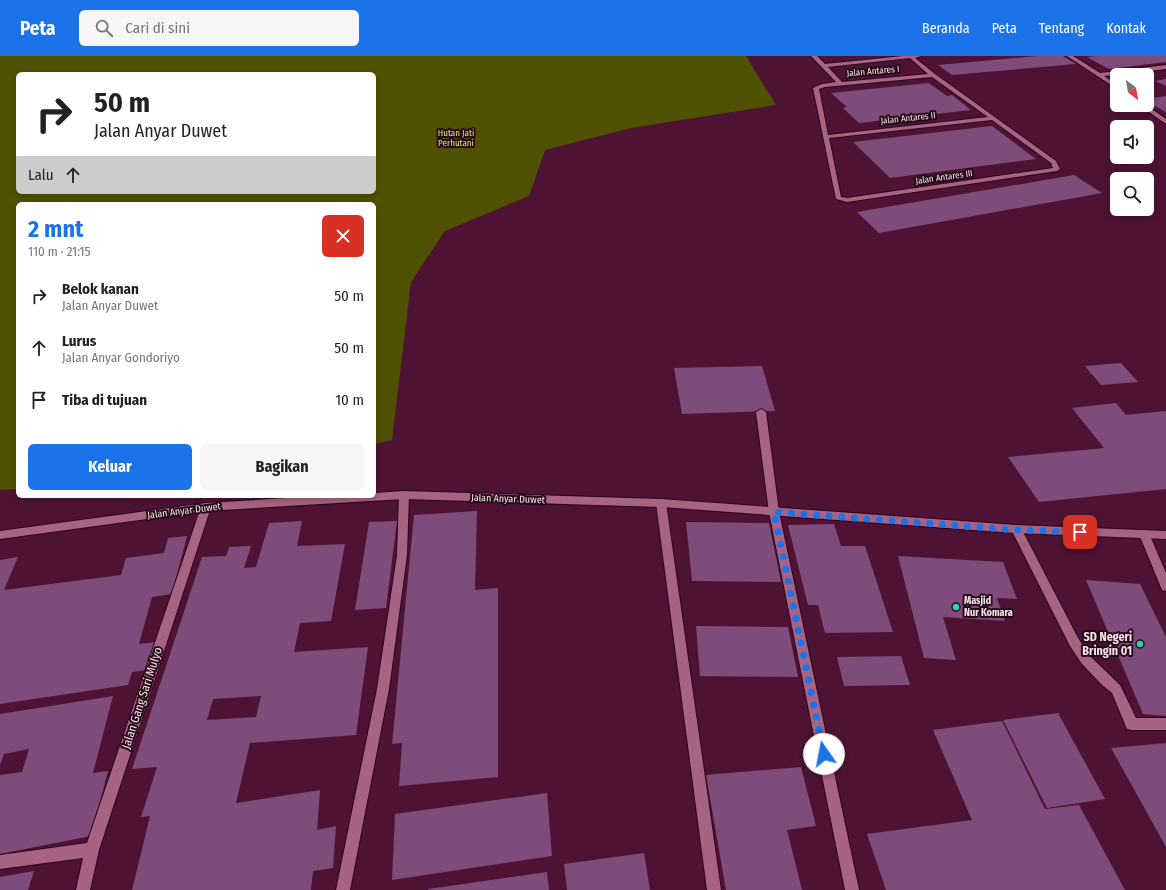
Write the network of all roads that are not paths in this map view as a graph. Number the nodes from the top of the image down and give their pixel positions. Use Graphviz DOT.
graph roads {
  1 [pos="814,56"];
  2 [pos="918,56"];
  3 [pos="1070,56"];
  4 [pos="911,57"];
  5 [pos="824,66"];
  6 [pos="1166,67"];
  7 [pos="933,75"];
  8 [pos="1100,75"];
  9 [pos="1110,82"];
  10 [pos="840,83"];
  11 [pos="1152,112"];
  12 [pos="993,118"];
  13 [pos="1166,121"];
  14 [pos="826,136"];
  15 [pos="761,412"];
  16 [pos="404,495"];
  17 [pos="376,497"];
  18 [pos="354,498"];
  19 [pos="661,503"];
  20 [pos="206,507"];
  21 [pos="774,512"];
  22 [pos="1016,530"];
  23 [pos="1144,534"];
  24 [pos="0,535"];
  25 [pos="1166,535"];
  26 [pos="1166,586"];
  27 [pos="1166,724"];
  28 [pos="92,850"];
  29 [pos="0,862"];
  30 [pos="83,890"];
  31 [pos="343,890"];
  32 [pos="714,890"];
  33 [pos="852,890"];
  1 -- 5 [label="street"];
  2 -- 4 [label="street"];
  3 -- 8 [label="street"];
  4 -- 5 [label="street"];
  4 -- 7 [label="street"];
  5 -- 10 [label="street"];
  6 -- 8 [label="street"];
  7 -- 10 [label="street, Jalan Antares I"];
  7 -- 12 [label="street"];
  8 -- 9 [label="street"];
  10 -- 14 [label="street, Jalan Antares I"];
  11 -- 13 [label="street"];
  12 -- 14 [label="street, Jalan Antares II"];
  12 -- 14 [label="street, Jalan Antares III"];
  15 -- 21 [label="street"];
  16 -- 17 [label="street, Jalan Anyar Duwet"];
  16 -- 19 [label="street, Jalan Anyar Duwet"];
  16 -- 31 [label="street"];
  18 -- 20 [label="street, Jalan Anyar Duwet"];
  19 -- 21 [label="street, Jalan Anyar Duwet"];
  19 -- 32 [label="street"];
  20 -- 24 [label="street, Jalan Anyar Duwet"];
  20 -- 28 [label="street, Jalan Gang Sari Mulyo"];
  21 -- 22 [label="street, Jalan Anyar Duwet"];
  21 -- 33 [label="street"];
  22 -- 23 [label="street, Jalan Anyar Duwet"];
  22 -- 27 [label="street"];
  23 -- 25 [label="street, Jalan Anyar Duwet"];
  23 -- 26 [label="street"];
  28 -- 29 [label="street"];
  28 -- 30 [label="street, Jalan Gang Sari Mulyo"];
}
